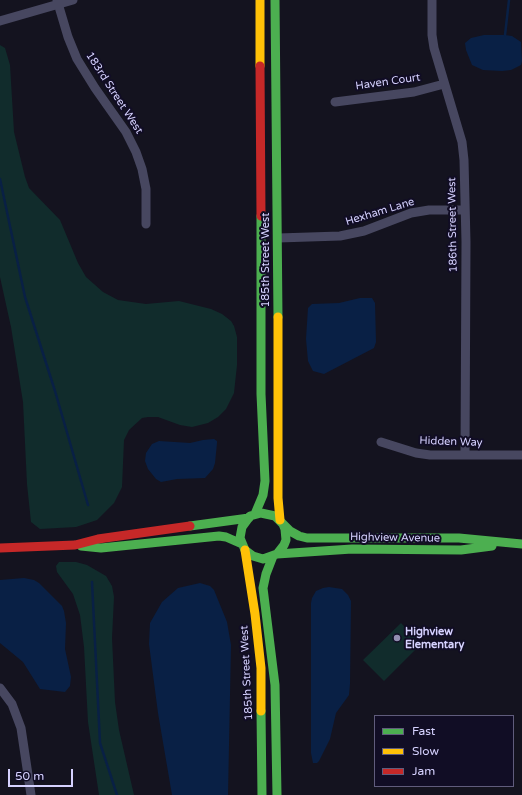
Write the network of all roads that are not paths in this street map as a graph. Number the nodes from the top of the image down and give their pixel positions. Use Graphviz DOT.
graph roads {
  1 [pos="73,0"];
  2 [pos="260,0"];
  3 [pos="275,0"];
  4 [pos="432,0"];
  5 [pos="58,2"];
  6 [pos="0,22"];
  7 [pos="444,84"];
  8 [pos="335,102"];
  9 [pos="465,210"];
  10 [pos="146,224"];
  11 [pos="278,238"];
  12 [pos="381,442"];
  13 [pos="465,455"];
  14 [pos="522,455"];
  15 [pos="252,516"];
  16 [pos="281,522"];
  17 [pos="518,544"];
  18 [pos="75,545"];
  19 [pos="244,547"];
  20 [pos="0,548"];
  21 [pos="275,555"];
  22 [pos="0,688"];
  23 [pos="32,795"];
  24 [pos="262,795"];
  25 [pos="277,795"];
  1 -- 5 [label="street"];
  2 -- 15 [label="street, 185th Street West"];
  3 -- 11 [label="street, 185th Street West"];
  4 -- 7 [label="street, 186th Street West"];
  5 -- 6 [label="street"];
  5 -- 10 [label="street, 183rd Street West"];
  7 -- 8 [label="street, Haven Court"];
  7 -- 9 [label="street, 186th Street West"];
  9 -- 11 [label="street, Hexham Lane"];
  9 -- 13 [label="street, 186th Street West"];
  11 -- 16 [label="street, 185th Street West"];
  12 -- 13 [label="street, Hidden Way"];
  13 -- 14 [label="street, Hidden Way"];
  15 -- 16 [label="street, Highview Avenue"];
  15 -- 18 [label="street, Highview Avenue"];
  15 -- 19 [label="street"];
  16 -- 17 [label="street, Highview Avenue"];
  16 -- 21 [label="street"];
  17 -- 21 [label="street, Highview Avenue"];
  18 -- 19 [label="street, Highview Avenue"];
  18 -- 20 [label="street, Highview Avenue"];
  19 -- 21 [label="street, Highview Avenue"];
  19 -- 24 [label="street, 185th Street West"];
  21 -- 25 [label="street, 185th Street West"];
  22 -- 23 [label="street"];
}
